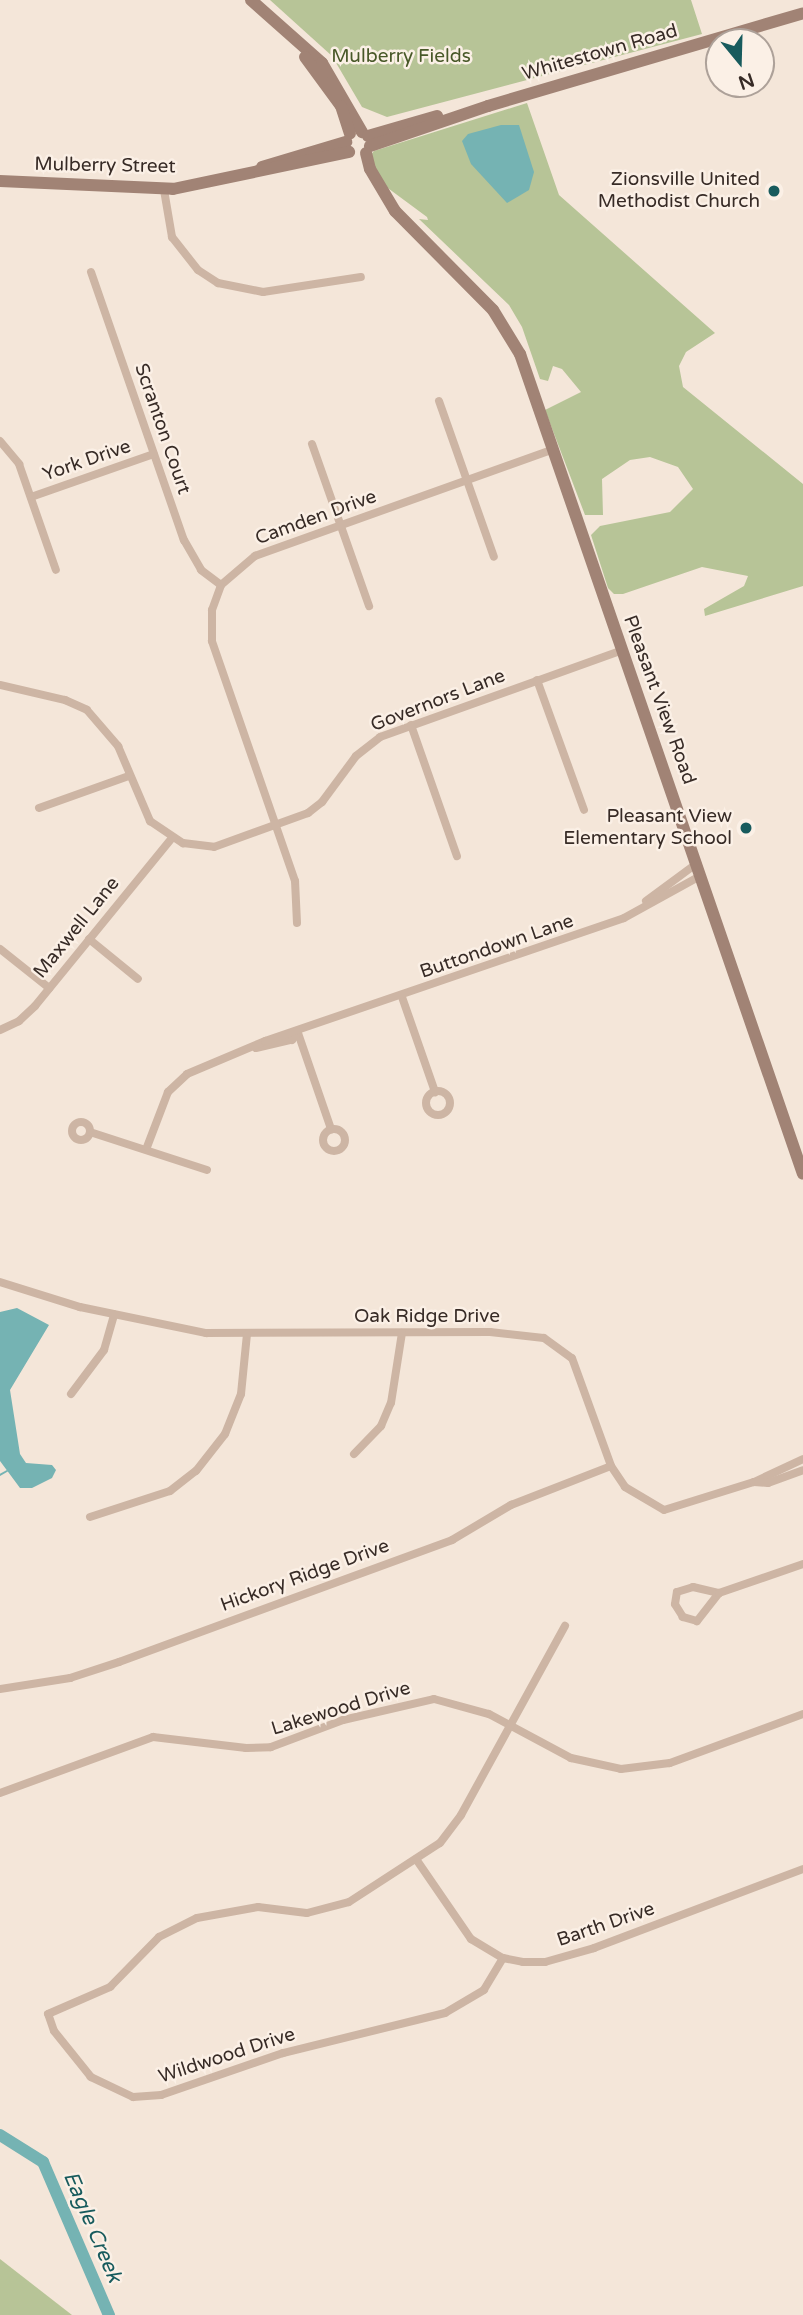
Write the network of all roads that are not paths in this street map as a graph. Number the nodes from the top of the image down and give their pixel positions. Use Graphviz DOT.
graph roads {
  1 [pos="250,0"];
  2 [pos="803,13"];
  3 [pos="488,106"];
  4 [pos="358,142"];
  5 [pos="0,181"];
  6 [pos="164,190"];
  7 [pos="91,272"];
  8 [pos="361,277"];
  9 [pos="439,401"];
  10 [pos="0,441"];
  11 [pos="312,443"];
  12 [pos="551,450"];
  13 [pos="154,454"];
  14 [pos="467,480"];
  15 [pos="31,497"];
  16 [pos="341,525"];
  17 [pos="494,557"];
  18 [pos="56,570"];
  19 [pos="221,585"];
  20 [pos="369,606"];
  21 [pos="620,651"];
  22 [pos="537,680"];
  23 [pos="0,685"];
  24 [pos="411,725"];
  25 [pos="129,776"];
  26 [pos="39,808"];
  27 [pos="584,810"];
  28 [pos="276,828"];
  29 [pos="172,838"];
  30 [pos="457,856"];
  31 [pos="698,870"];
  32 [pos="297,923"];
  33 [pos="89,939"];
  34 [pos="0,949"];
  35 [pos="138,979"];
  36 [pos="49,988"];
  37 [pos="402,997"];
  38 [pos="0,1030"];
  39 [pos="298,1033"];
  40 [pos="435,1092"];
  41 [pos="331,1129"];
  42 [pos="90,1132"];
  43 [pos="797,1138"];
  44 [pos="147,1147"];
  45 [pos="799,1152"];
  46 [pos="207,1170"];
  47 [pos="803,1174"];
  48 [pos="0,1282"];
  49 [pos="114,1314"];
  50 [pos="402,1333"];
  51 [pos="247,1334"];
  52 [pos="71,1394"];
  53 [pos="354,1454"];
  54 [pos="803,1459"];
  55 [pos="611,1466"];
  56 [pos="803,1470"];
  57 [pos="754,1482"];
  58 [pos="90,1517"];
  59 [pos="803,1564"];
  60 [pos="719,1594"];
  61 [pos="565,1626"];
  62 [pos="0,1689"];
  63 [pos="803,1714"];
  64 [pos="510,1726"];
  65 [pos="0,1793"];
  66 [pos="416,1860"];
  67 [pos="803,1869"];
  68 [pos="503,1958"];
  1 -- 4 [label="main road, Pleasant View Road"];
  2 -- 3 [label="main road, Whitestown Road"];
  3 -- 4 [label="main road, Whitestown Road"];
  3 -- 4 [label="main road, Whitestown Road"];
  4 -- 6 [label="main road, Mulberry Street"];
  4 -- 12 [label="main road, Pleasant View Road"];
  5 -- 6 [label="main road, Mulberry Street"];
  6 -- 8 [label="street"];
  7 -- 13 [label="street, Scranton Court"];
  9 -- 14 [label="street"];
  10 -- 15 [label="street"];
  11 -- 16 [label="street"];
  12 -- 14 [label="street, Camden Drive"];
  12 -- 21 [label="main road, Pleasant View Road"];
  13 -- 15 [label="street, York Drive"];
  13 -- 19 [label="street, Scranton Court"];
  14 -- 16 [label="street, Camden Drive"];
  14 -- 17 [label="street"];
  15 -- 18 [label="street"];
  16 -- 19 [label="street, Camden Drive"];
  16 -- 20 [label="street"];
  19 -- 28 [label="street"];
  21 -- 22 [label="street, Governors Lane"];
  21 -- 31 [label="main road, Pleasant View Road"];
  22 -- 24 [label="street, Governors Lane"];
  22 -- 27 [label="street"];
  23 -- 25 [label="street, Governors Lane"];
  24 -- 28 [label="street, Governors Lane"];
  24 -- 30 [label="street"];
  25 -- 26 [label="street"];
  25 -- 29 [label="street, Governors Lane"];
  28 -- 29 [label="street, Governors Lane"];
  28 -- 32 [label="street"];
  29 -- 33 [label="street, Maxwell Lane"];
  31 -- 37 [label="street, Buttondown Lane"];
  31 -- 43 [label="main road, Pleasant View Road"];
  33 -- 35 [label="street"];
  33 -- 36 [label="street, Maxwell Lane"];
  34 -- 36 [label="street"];
  36 -- 38 [label="street, Maxwell Lane"];
  37 -- 39 [label="street, Buttondown Lane"];
  37 -- 40 [label="street"];
  39 -- 41 [label="street"];
  39 -- 44 [label="street, Buttondown Lane"];
  42 -- 44 [label="street"];
  43 -- 45 [label="main road, Pleasant View Road"];
  44 -- 46 [label="street"];
  45 -- 47 [label="main road, Pleasant View Road"];
  48 -- 49 [label="street, Oak Ridge Drive"];
  49 -- 51 [label="street, Oak Ridge Drive"];
  49 -- 52 [label="street"];
  50 -- 51 [label="street, Oak Ridge Drive"];
  50 -- 53 [label="street"];
  50 -- 55 [label="street, Oak Ridge Drive"];
  51 -- 58 [label="street"];
  54 -- 57 [label="street, Oak Ridge Drive"];
  55 -- 57 [label="street, Oak Ridge Drive"];
  55 -- 62 [label="street, Hickory Ridge Drive"];
  56 -- 57 [label="street, Oak Ridge Drive"];
  59 -- 60 [label="street"];
  60 -- 60 [label="street"];
  61 -- 64 [label="street, Wildwood Drive"];
  63 -- 64 [label="street, Lakewood Drive"];
  64 -- 65 [label="street, Lakewood Drive"];
  64 -- 66 [label="street, Wildwood Drive"];
  66 -- 68 [label="street, Barth Drive"];
  66 -- 68 [label="street, Wildwood Drive"];
  67 -- 68 [label="street, Barth Drive"];
}
